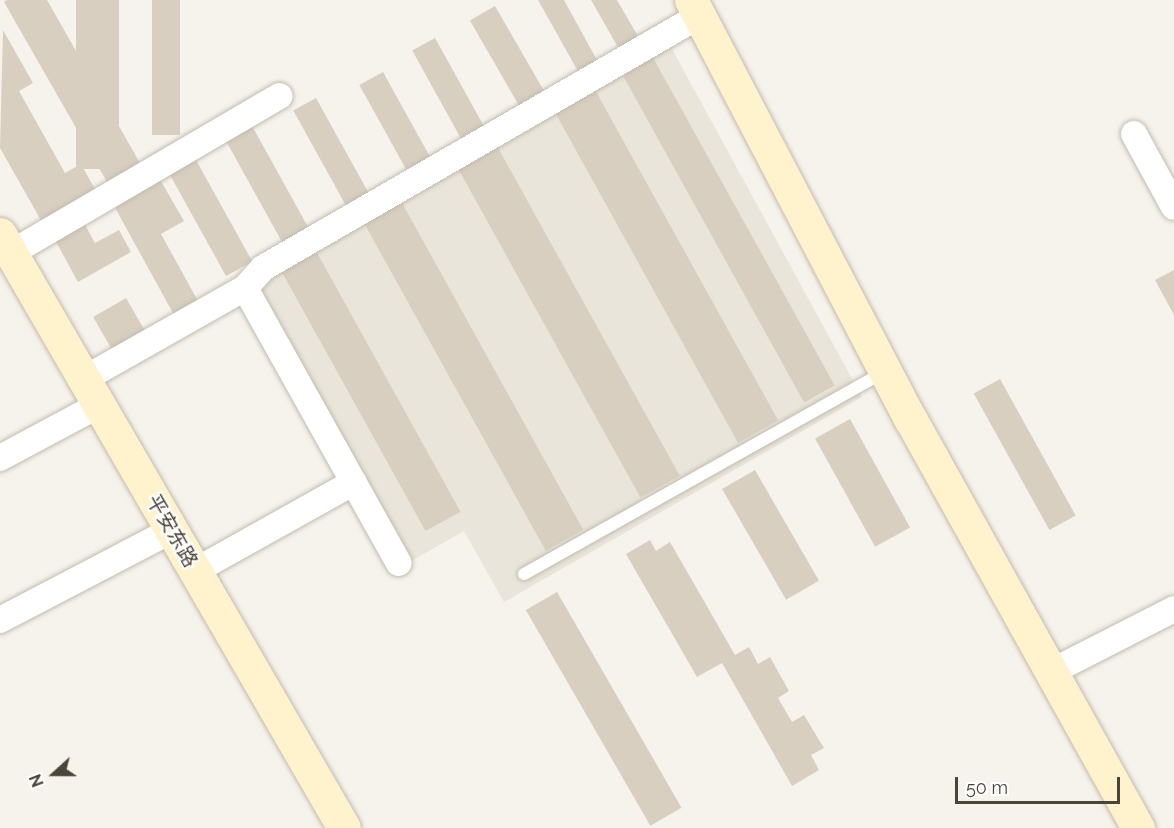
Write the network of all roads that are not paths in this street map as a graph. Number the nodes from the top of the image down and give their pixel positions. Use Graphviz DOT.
graph roads {
  1 [pos="695,8"];
  2 [pos="280,96"];
  3 [pos="1134,134"];
  4 [pos="1174,207"];
  5 [pos="7,257"];
  6 [pos="245,288"];
  7 [pos="885,371"];
  8 [pos="92,392"];
  9 [pos="0,458"];
  10 [pos="354,482"];
  11 [pos="172,530"];
  12 [pos="399,562"];
  13 [pos="195,571"];
  14 [pos="524,574"];
  15 [pos="1174,609"];
  16 [pos="0,620"];
  17 [pos="1051,672"];
  18 [pos="344,828"];
  19 [pos="1138,828"];
  1 -- 6 [label="street"];
  1 -- 7 [label="main road"];
  2 -- 5 [label="street"];
  3 -- 4 [label="street"];
  5 -- 8 [label="main road, 平安东路"];
  6 -- 8 [label="street"];
  6 -- 10 [label="street"];
  7 -- 14 [label="lane"];
  7 -- 17 [label="main road"];
  8 -- 9 [label="street"];
  8 -- 11 [label="main road, 平安东路"];
  10 -- 12 [label="street"];
  10 -- 13 [label="street"];
  11 -- 13 [label="main road, 平安东路"];
  11 -- 16 [label="street"];
  13 -- 18 [label="main road, 平安东路"];
  15 -- 17 [label="street"];
  17 -- 19 [label="main road"];
}
